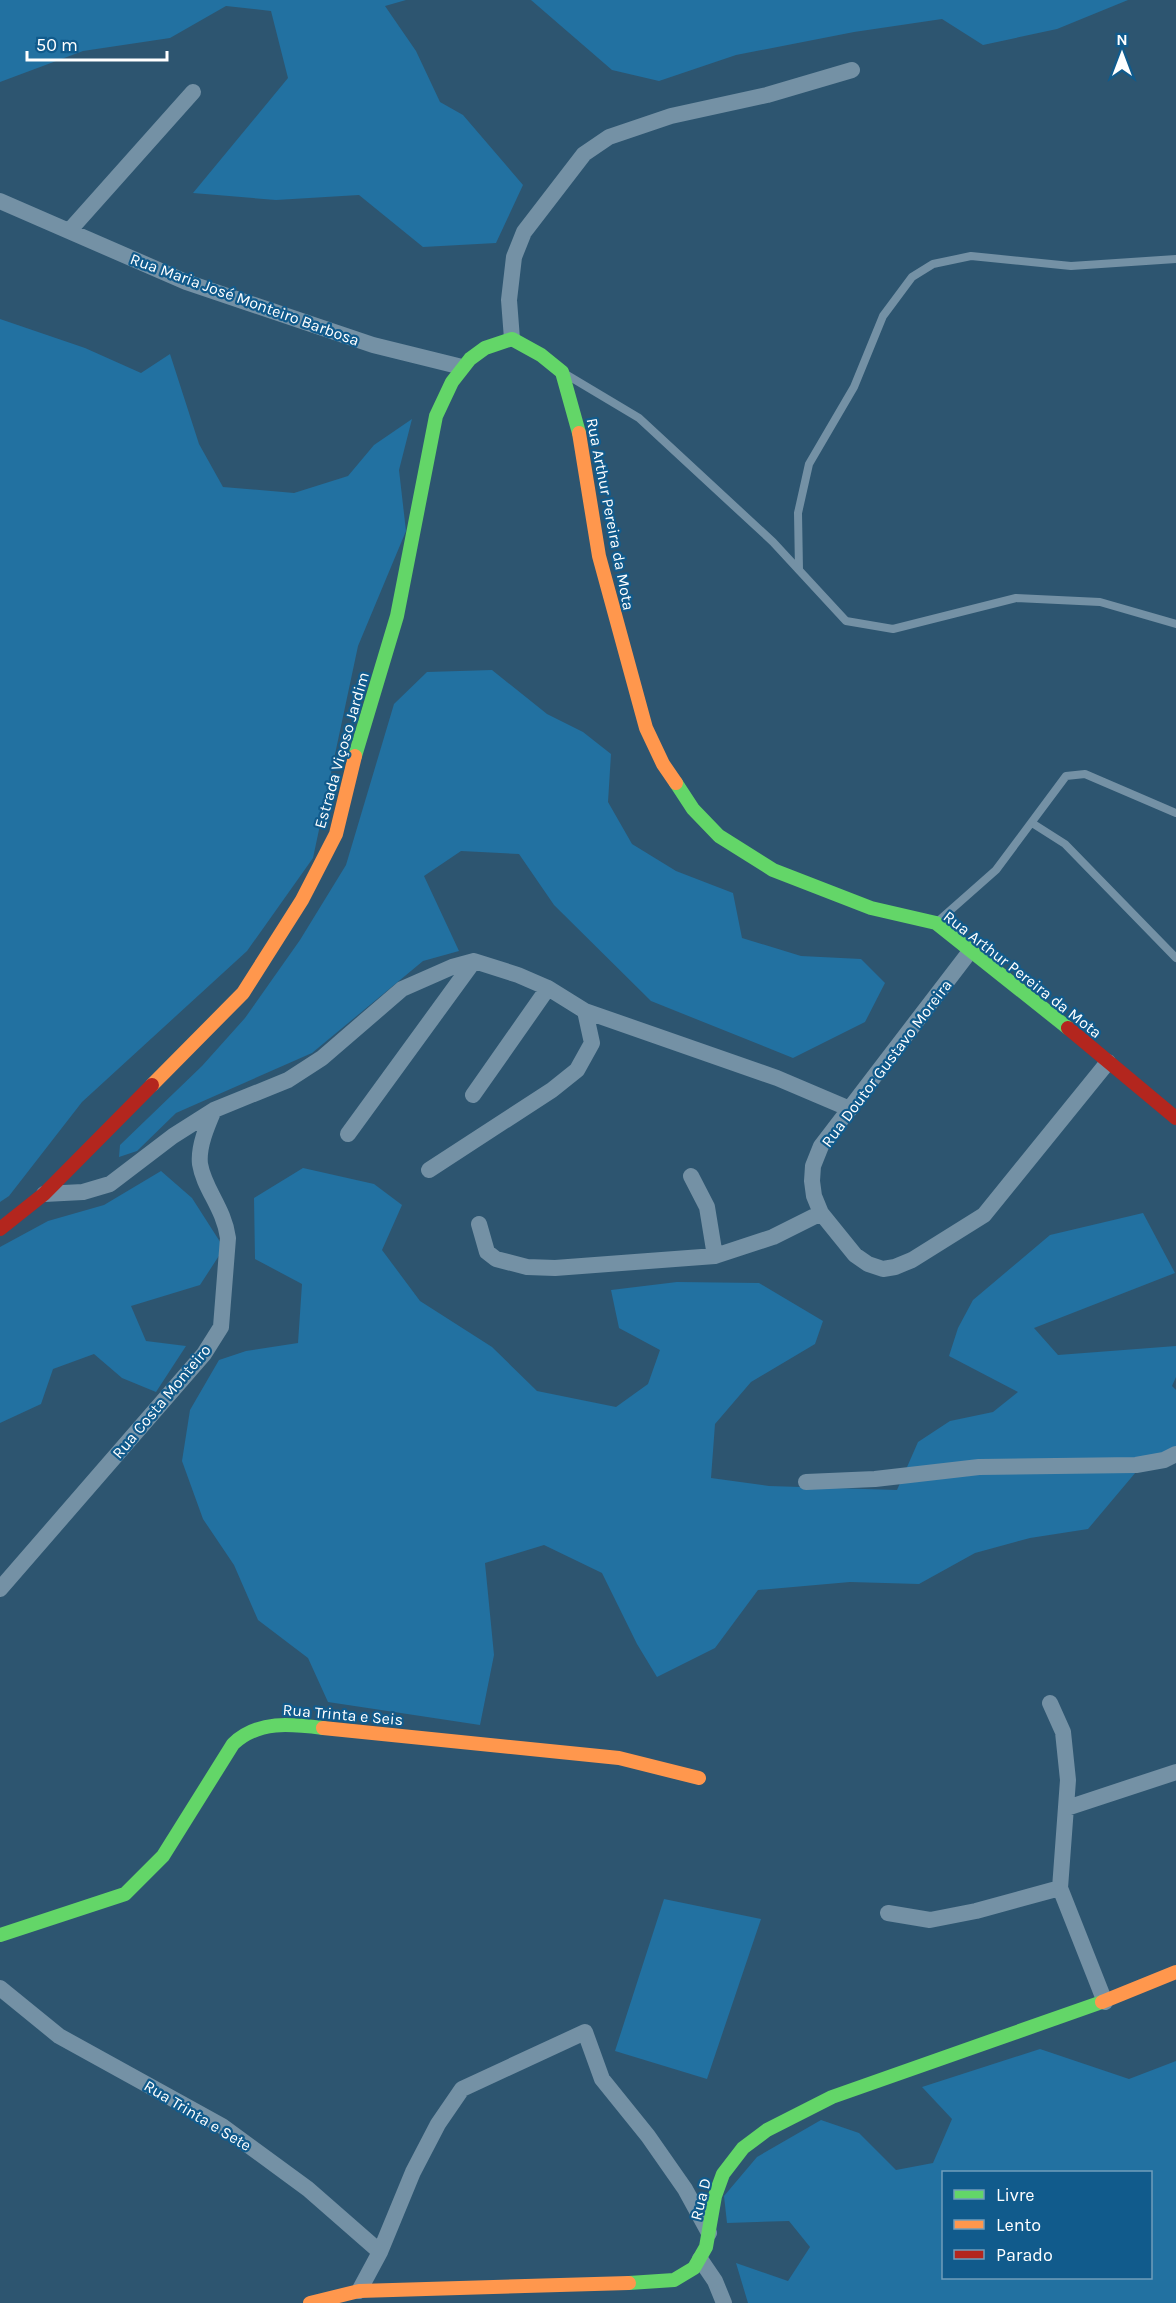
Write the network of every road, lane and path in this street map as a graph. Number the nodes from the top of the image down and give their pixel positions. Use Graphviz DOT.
graph roads {
  1 [pos="852,70"];
  2 [pos="192,92"];
  3 [pos="0,201"];
  4 [pos="69,231"];
  5 [pos="1176,259"];
  6 [pos="512,339"];
  7 [pos="462,367"];
  8 [pos="562,372"];
  9 [pos="799,570"];
  10 [pos="1176,624"];
  11 [pos="1176,813"];
  12 [pos="1032,823"];
  13 [pos="936,923"];
  14 [pos="972,950"];
  15 [pos="1176,958"];
  16 [pos="474,962"];
  17 [pos="548,988"];
  18 [pos="585,1011"];
  19 [pos="1108,1062"];
  20 [pos="473,1095"];
  21 [pos="850,1109"];
  22 [pos="214,1110"];
  23 [pos="1176,1118"];
  24 [pos="348,1134"];
  25 [pos="429,1170"];
  26 [pos="691,1176"];
  27 [pos="44,1194"];
  28 [pos="821,1213"];
  29 [pos="479,1224"];
  30 [pos="0,1229"];
  31 [pos="716,1256"];
  32 [pos="1176,1454"];
  33 [pos="806,1482"];
  34 [pos="0,1589"];
  35 [pos="1050,1703"];
  36 [pos="1176,1772"];
  37 [pos="699,1778"];
  38 [pos="1067,1808"];
  39 [pos="1060,1888"];
  40 [pos="888,1913"];
  41 [pos="0,1935"];
  42 [pos="1176,1972"];
  43 [pos="0,1988"];
  44 [pos="1105,2002"];
  45 [pos="709,2233"];
  46 [pos="380,2252"];
  47 [pos="700,2259"];
  48 [pos="359,2291"];
  49 [pos="310,2303"];
  50 [pos="724,2303"];
  1 -- 6 [label="street"];
  2 -- 4 [label="street"];
  3 -- 4 [label="street, Rua Maria José Monteiro Barbosa"];
  4 -- 7 [label="street, Rua Maria José Monteiro Barbosa"];
  5 -- 9 [label="lane"];
  6 -- 7 [label="street, Estrada Viçoso Jardim"];
  6 -- 8 [label="street"];
  7 -- 27 [label="street, Estrada Viçoso Jardim"];
  8 -- 9 [label="lane"];
  8 -- 13 [label="street, Rua Arthur Pereira da Mota"];
  9 -- 10 [label="lane"];
  11 -- 12 [label="lane"];
  12 -- 13 [label="lane"];
  12 -- 15 [label="lane"];
  13 -- 14 [label="street, Rua Arthur Pereira da Mota"];
  14 -- 19 [label="street, Rua Arthur Pereira da Mota"];
  14 -- 21 [label="street, Rua Doutor Gustavo Moreira"];
  16 -- 17 [label="street"];
  16 -- 22 [label="street"];
  16 -- 24 [label="street"];
  17 -- 18 [label="street"];
  17 -- 20 [label="street"];
  18 -- 21 [label="street"];
  18 -- 25 [label="street"];
  19 -- 23 [label="street, Rua Arthur Pereira da Mota"];
  19 -- 28 [label="street, Rua Doutor Gustavo Moreira"];
  21 -- 28 [label="street, Rua Doutor Gustavo Moreira"];
  22 -- 27 [label="street"];
  22 -- 34 [label="street, Rua Costa Monteiro"];
  26 -- 31 [label="street"];
  27 -- 30 [label="street, Estrada Viçoso Jardim"];
  28 -- 31 [label="street"];
  29 -- 31 [label="street"];
  32 -- 33 [label="street"];
  35 -- 38 [label="street"];
  36 -- 38 [label="street"];
  37 -- 41 [label="street, Rua Trinta e Seis"];
  38 -- 39 [label="street"];
  39 -- 40 [label="street"];
  39 -- 44 [label="street"];
  42 -- 44 [label="street, Rua D"];
  43 -- 46 [label="street, Rua Trinta e Sete"];
  44 -- 45 [label="street, Rua D"];
  45 -- 46 [label="street"];
  45 -- 47 [label="street, Rua D"];
  46 -- 48 [label="street"];
  47 -- 48 [label="street"];
  47 -- 50 [label="street"];
  48 -- 49 [label="street"];
}
